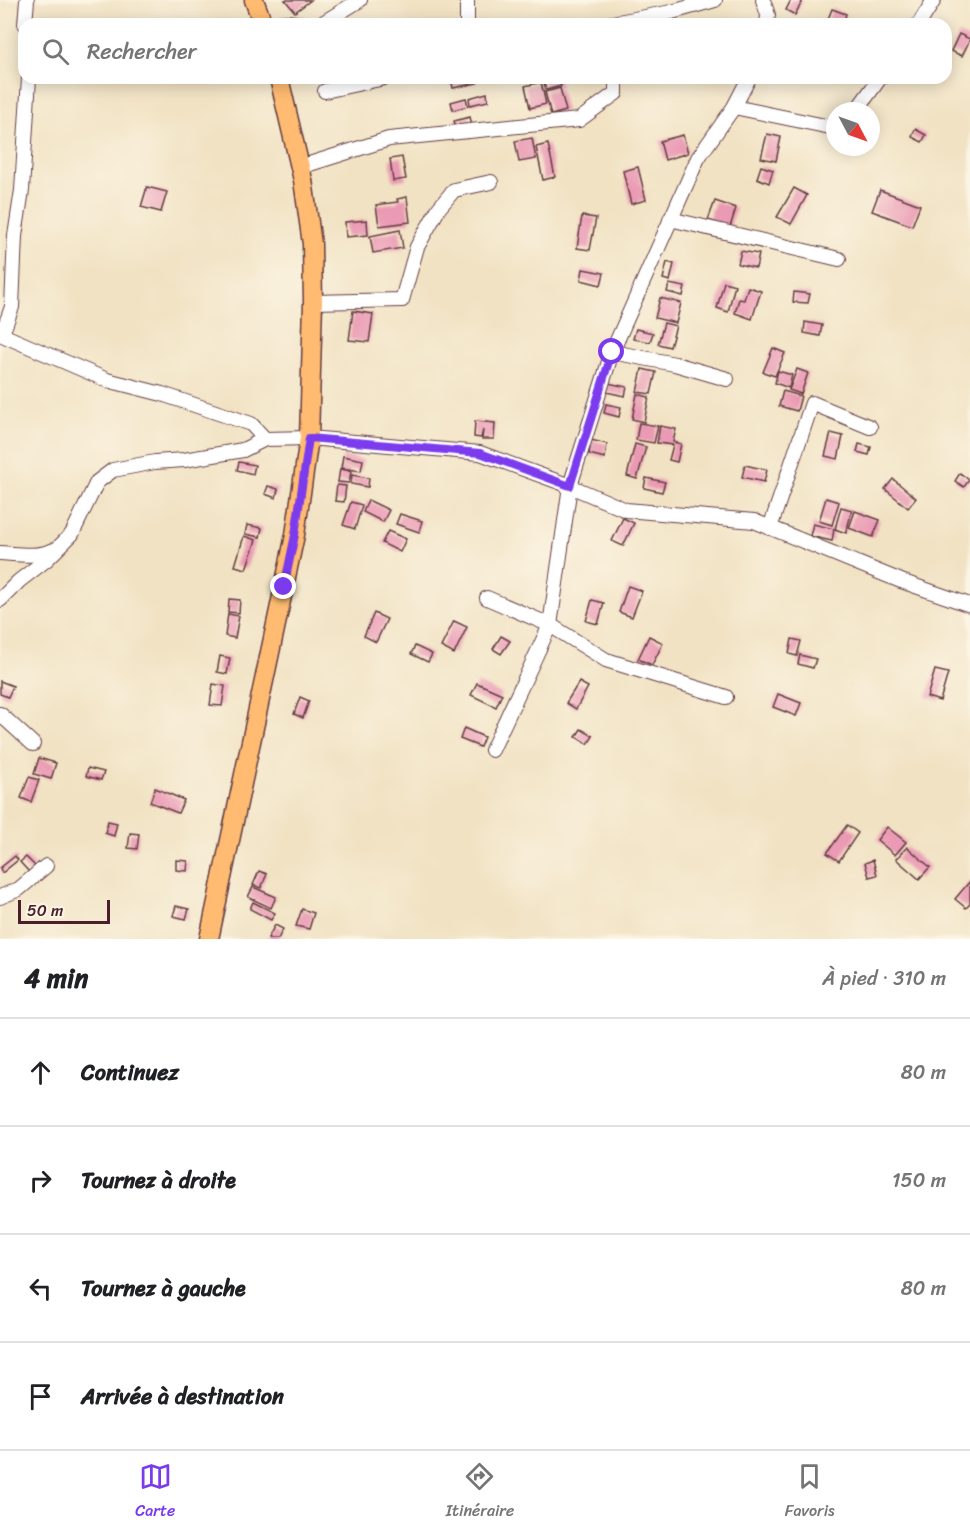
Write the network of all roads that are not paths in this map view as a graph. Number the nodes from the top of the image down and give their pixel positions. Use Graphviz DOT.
graph roads {
  1 [pos="27,0"];
  2 [pos="254,0"];
  3 [pos="360,0"];
  4 [pos="467,0"];
  5 [pos="715,0"];
  6 [pos="763,0"];
  7 [pos="934,0"];
  8 [pos="26,18"];
  9 [pos="261,18"];
  10 [pos="331,18"];
  11 [pos="467,18"];
  12 [pos="640,18"];
  13 [pos="768,18"];
  14 [pos="923,18"];
  15 [pos="29,84"];
  16 [pos="280,84"];
  17 [pos="359,84"];
  18 [pos="616,84"];
  19 [pos="746,84"];
  20 [pos="876,84"];
  21 [pos="325,92"];
  22 [pos="863,102"];
  23 [pos="734,107"];
  24 [pos="826,126"];
  25 [pos="300,167"];
  26 [pos="491,182"];
  27 [pos="670,219"];
  28 [pos="839,259"];
  29 [pos="314,302"];
  30 [pos="1,334"];
  31 [pos="612,352"];
  32 [pos="727,378"];
  33 [pos="870,428"];
  34 [pos="309,438"];
  35 [pos="265,439"];
  36 [pos="570,486"];
  37 [pos="770,528"];
  38 [pos="57,548"];
  39 [pos="0,553"];
  40 [pos="487,598"];
  41 [pos="0,600"];
  42 [pos="970,605"];
  43 [pos="550,625"];
  44 [pos="726,697"];
  45 [pos="0,714"];
  46 [pos="33,744"];
  47 [pos="492,750"];
  48 [pos="46,866"];
  49 [pos="0,897"];
  50 [pos="209,939"];
  1 -- 8 [label="street"];
  2 -- 9 [label="main road"];
  3 -- 10 [label="street"];
  4 -- 11 [label="street"];
  5 -- 12 [label="street"];
  6 -- 13 [label="street"];
  7 -- 14 [label="street"];
  15 -- 30 [label="street"];
  16 -- 25 [label="main road"];
  17 -- 21 [label="street"];
  18 -- 25 [label="street"];
  19 -- 23 [label="street"];
  20 -- 22 [label="street"];
  23 -- 24 [label="street"];
  23 -- 27 [label="street"];
  25 -- 29 [label="main road"];
  26 -- 29 [label="street"];
  27 -- 28 [label="street"];
  27 -- 31 [label="street"];
  29 -- 34 [label="main road"];
  30 -- 35 [label="street"];
  31 -- 32 [label="street"];
  31 -- 36 [label="street"];
  33 -- 37 [label="street"];
  34 -- 35 [label="street"];
  34 -- 36 [label="street"];
  34 -- 50 [label="main road"];
  35 -- 38 [label="street"];
  36 -- 37 [label="street"];
  36 -- 43 [label="street"];
  37 -- 42 [label="street"];
  38 -- 39 [label="street"];
  38 -- 41 [label="street"];
  40 -- 43 [label="street"];
  43 -- 44 [label="street"];
  43 -- 47 [label="street"];
  45 -- 46 [label="street"];
  48 -- 49 [label="street"];
}
